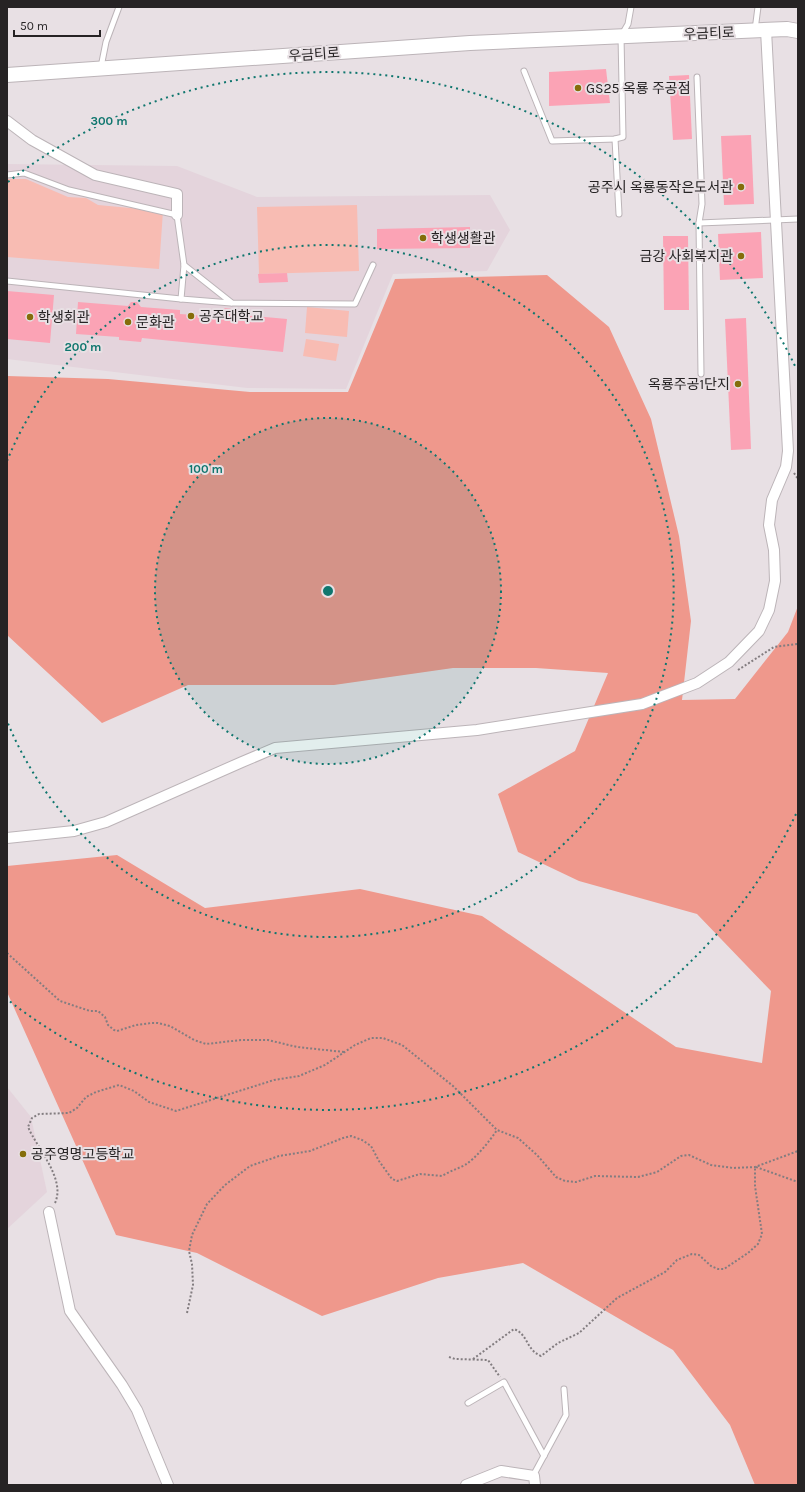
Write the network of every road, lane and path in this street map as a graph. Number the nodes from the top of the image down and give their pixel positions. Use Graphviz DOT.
graph roads {
  1 [pos="119,7"];
  2 [pos="631,7"];
  3 [pos="758,7"];
  4 [pos="760,30"];
  5 [pos="798,31"];
  6 [pos="621,36"];
  7 [pos="100,69"];
  8 [pos="524,71"];
  9 [pos="7,76"];
  10 [pos="697,77"];
  11 [pos="7,121"];
  12 [pos="615,139"];
  13 [pos="7,175"];
  14 [pos="619,214"];
  15 [pos="177,215"];
  16 [pos="798,219"];
  17 [pos="776,220"];
  18 [pos="699,224"];
  19 [pos="184,265"];
  20 [pos="373,265"];
  21 [pos="7,281"];
  22 [pos="181,299"];
  23 [pos="232,303"];
  24 [pos="702,374"];
  25 [pos="798,644"];
  26 [pos="734,672"];
  27 [pos="7,838"];
  28 [pos="7,953"];
  29 [pos="345,1052"];
  30 [pos="497,1130"];
  31 [pos="798,1151"];
  32 [pos="754,1167"];
  33 [pos="798,1182"];
  34 [pos="49,1212"];
  35 [pos="187,1312"];
  36 [pos="449,1356"];
  37 [pos="473,1359"];
  38 [pos="504,1382"];
  39 [pos="564,1389"];
  40 [pos="468,1403"];
  41 [pos="544,1456"];
  42 [pos="534,1480"];
  43 [pos="168,1485"];
  44 [pos="466,1485"];
  1 -- 7 [label="lane"];
  2 -- 6 [label="lane"];
  3 -- 4 [label="lane"];
  4 -- 5 [label="main road, 우금티로"];
  4 -- 6 [label="main road, 우금티로"];
  4 -- 17 [label="street"];
  6 -- 7 [label="main road, 우금티로"];
  6 -- 12 [label="lane"];
  7 -- 9 [label="main road, 우금티로"];
  8 -- 12 [label="lane"];
  10 -- 18 [label="lane"];
  11 -- 15 [label="street"];
  12 -- 14 [label="lane"];
  13 -- 15 [label="lane"];
  15 -- 19 [label="lane"];
  16 -- 17 [label="lane"];
  17 -- 18 [label="lane"];
  17 -- 27 [label="street"];
  18 -- 24 [label="lane"];
  19 -- 22 [label="lane"];
  19 -- 23 [label="lane"];
  20 -- 23 [label="lane"];
  21 -- 22 [label="lane"];
  22 -- 23 [label="lane"];
  25 -- 26 [label="path"];
  28 -- 29 [label="path"];
  29 -- 30 [label="path"];
  29 -- 34 [label="path"];
  30 -- 32 [label="path"];
  30 -- 35 [label="path"];
  31 -- 32 [label="path"];
  32 -- 33 [label="path"];
  32 -- 37 [label="path"];
  34 -- 43 [label="street"];
  36 -- 37 [label="path"];
  37 -- 38 [label="path"];
  38 -- 40 [label="lane"];
  38 -- 41 [label="lane"];
  39 -- 41 [label="lane"];
  41 -- 42 [label="lane"];
  42 -- 44 [label="street"];
}
